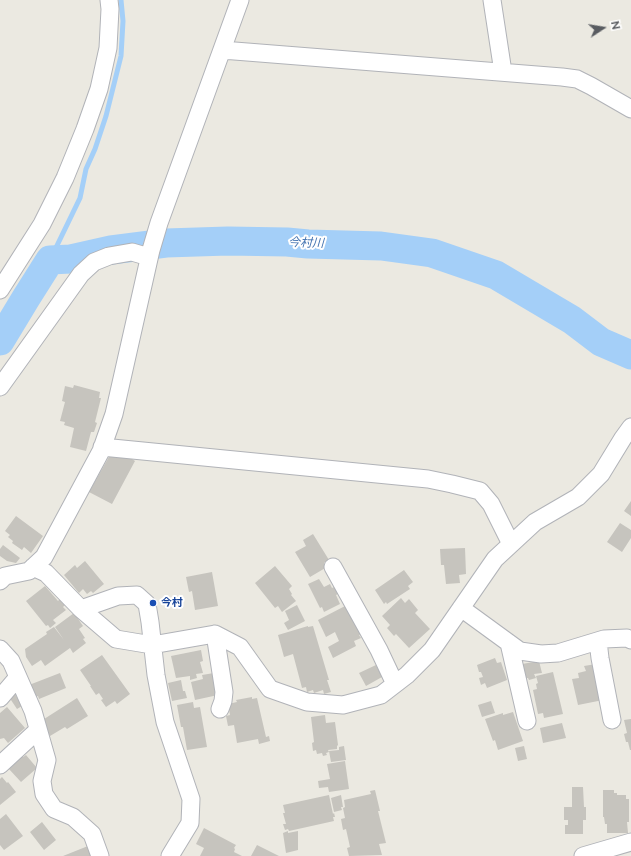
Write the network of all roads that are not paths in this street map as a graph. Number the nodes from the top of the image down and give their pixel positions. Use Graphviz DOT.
graph roads {
  1 [pos="109,0"];
  2 [pos="240,0"];
  3 [pos="492,0"];
  4 [pos="222,50"];
  5 [pos="503,72"];
  6 [pos="631,109"];
  7 [pos="150,254"];
  8 [pos="0,290"];
  9 [pos="0,387"];
  10 [pos="631,427"];
  11 [pos="102,447"];
  12 [pos="511,544"];
  13 [pos="33,567"];
  14 [pos="333,567"];
  15 [pos="2,577"];
  16 [pos="461,608"];
  17 [pos="81,609"];
  18 [pos="215,634"];
  19 [pos="631,640"];
  20 [pos="598,641"];
  21 [pos="509,643"];
  22 [pos="152,646"];
  23 [pos="0,649"];
  24 [pos="18,677"];
  25 [pos="394,684"];
  26 [pos="0,698"];
  27 [pos="220,709"];
  28 [pos="612,720"];
  29 [pos="527,722"];
  30 [pos="38,730"];
  31 [pos="0,764"];
  32 [pos="631,842"];
  33 [pos="100,856"];
  34 [pos="170,856"];
  35 [pos="582,856"];
  1 -- 8 [label="street"];
  2 -- 4 [label="street"];
  3 -- 5 [label="street"];
  4 -- 5 [label="street"];
  4 -- 7 [label="street"];
  5 -- 6 [label="street"];
  7 -- 9 [label="street"];
  7 -- 11 [label="street"];
  10 -- 12 [label="street"];
  11 -- 12 [label="street"];
  11 -- 13 [label="street"];
  12 -- 16 [label="street"];
  13 -- 15 [label="street"];
  13 -- 17 [label="street"];
  14 -- 25 [label="street"];
  16 -- 21 [label="street"];
  16 -- 25 [label="street"];
  17 -- 22 [label="street"];
  17 -- 22 [label="street"];
  18 -- 22 [label="street"];
  18 -- 25 [label="street"];
  18 -- 27 [label="street"];
  19 -- 20 [label="street"];
  20 -- 21 [label="street"];
  20 -- 28 [label="street"];
  21 -- 29 [label="street"];
  22 -- 34 [label="street"];
  23 -- 24 [label="street"];
  24 -- 26 [label="street"];
  24 -- 30 [label="street"];
  30 -- 31 [label="street"];
  30 -- 33 [label="street"];
  32 -- 35 [label="street"];
}
